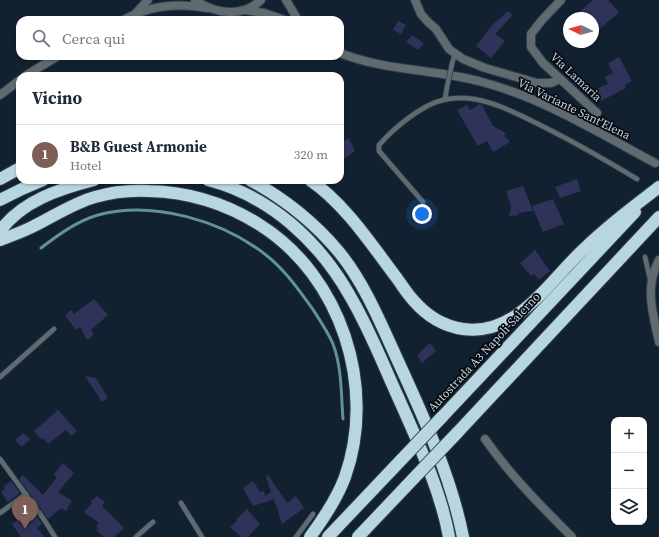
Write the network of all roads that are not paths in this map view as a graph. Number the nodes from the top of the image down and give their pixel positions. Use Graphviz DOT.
graph roads {
  1 [pos="148,0"];
  2 [pos="195,0"];
  3 [pos="261,0"];
  4 [pos="286,0"];
  5 [pos="415,0"];
  6 [pos="561,0"];
  7 [pos="207,8"];
  8 [pos="245,10"];
  9 [pos="136,13"];
  10 [pos="130,16"];
  11 [pos="273,16"];
  12 [pos="296,16"];
  13 [pos="455,53"];
  14 [pos="344,54"];
  15 [pos="52,60"];
  16 [pos="32,72"];
  17 [pos="560,79"];
  18 [pos="16,83"];
  19 [pos="0,95"];
  20 [pos="444,99"];
  21 [pos="597,113"];
  22 [pos="655,163"];
  23 [pos="16,170"];
  24 [pos="0,179"];
  25 [pos="637,179"];
  26 [pos="34,184"];
  27 [pos="79,184"];
  28 [pos="220,184"];
  29 [pos="257,184"];
  30 [pos="314,184"];
  31 [pos="659,187"];
  32 [pos="0,200"];
  33 [pos="422,202"];
  34 [pos="659,217"];
  35 [pos="0,231"];
  36 [pos="0,240"];
  37 [pos="645,256"];
  38 [pos="659,260"];
  39 [pos="651,283"];
  40 [pos="54,329"];
  41 [pos="659,342"];
  42 [pos="0,377"];
  43 [pos="485,439"];
  44 [pos="0,459"];
  45 [pos="26,494"];
  46 [pos="181,503"];
  47 [pos="384,509"];
  48 [pos="0,513"];
  49 [pos="313,514"];
  50 [pos="153,522"];
  51 [pos="55,537"];
  52 [pos="136,537"];
  53 [pos="202,537"];
  54 [pos="296,537"];
  55 [pos="310,537"];
  56 [pos="328,537"];
  57 [pos="358,537"];
  58 [pos="364,537"];
  59 [pos="449,537"];
  60 [pos="463,537"];
  61 [pos="572,537"];
  1 -- 9 [label="street"];
  2 -- 7 [label="street"];
  3 -- 8 [label="street"];
  4 -- 12 [label="street"];
  5 -- 13 [label="street"];
  6 -- 17 [label="street, Via Lamaria"];
  7 -- 8 [label="street"];
  7 -- 9 [label="street"];
  8 -- 11 [label="street"];
  9 -- 10 [label="street"];
  13 -- 17 [label="street"];
  13 -- 20 [label="lane, bridge"];
  14 -- 22 [label="street, Via Variante Sant'Elena"];
  15 -- 16 [label="street"];
  17 -- 21 [label="street, Via Lamaria"];
  18 -- 19 [label="street"];
  20 -- 25 [label="lane"];
  20 -- 33 [label="lane"];
  23 -- 24 [label="highway"];
  26 -- 32 [label="highway"];
  27 -- 35 [label="highway"];
  28 -- 59 [label="highway"];
  29 -- 60 [label="highway"];
  30 -- 31 [label="highway"];
  31 -- 56 [label="highway, Autostrada A3 Napoli-Salerno, bridge"];
  34 -- 47 [label="highway, bridge"];
  36 -- 55 [label="highway"];
  37 -- 39 [label="lane"];
  38 -- 39 [label="street"];
  39 -- 41 [label="street"];
  40 -- 42 [label="lane"];
  43 -- 61 [label="street"];
  44 -- 45 [label="lane"];
  45 -- 48 [label="lane"];
  45 -- 51 [label="lane"];
  46 -- 53 [label="lane"];
  47 -- 57 [label="highway"];
  47 -- 58 [label="highway"];
  49 -- 54 [label="lane"];
  50 -- 52 [label="lane"];
}
